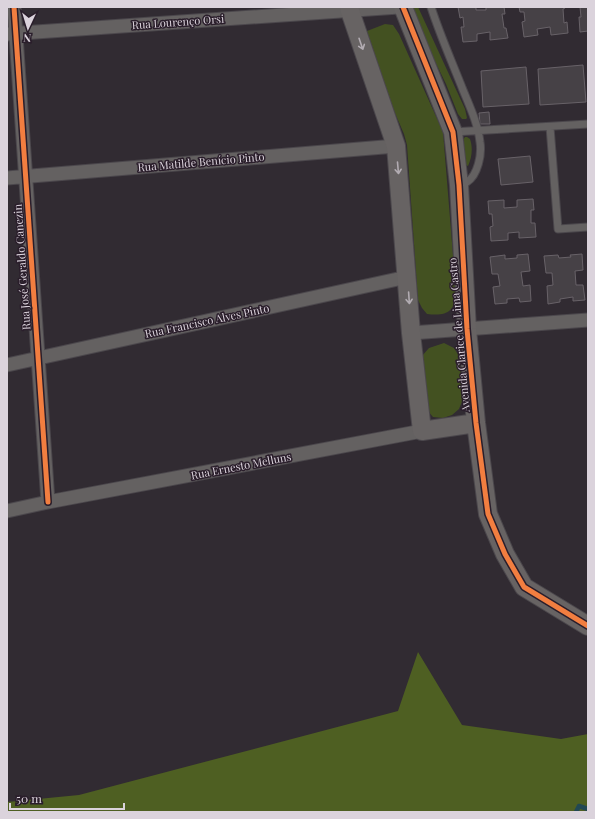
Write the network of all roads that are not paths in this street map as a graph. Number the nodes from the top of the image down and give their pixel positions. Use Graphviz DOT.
graph roads {
  1 [pos="14,7"];
  2 [pos="399,7"];
  3 [pos="403,7"];
  4 [pos="430,7"];
  5 [pos="349,9"];
  6 [pos="11,34"];
  7 [pos="588,124"];
  8 [pos="550,127"];
  9 [pos="478,130"];
  10 [pos="453,132"];
  11 [pos="396,146"];
  12 [pos="25,177"];
  13 [pos="7,178"];
  14 [pos="459,185"];
  15 [pos="588,227"];
  16 [pos="407,278"];
  17 [pos="588,320"];
  18 [pos="467,329"];
  19 [pos="411,332"];
  20 [pos="38,358"];
  21 [pos="7,365"];
  22 [pos="476,423"];
  23 [pos="422,431"];
  24 [pos="48,502"];
  25 [pos="7,511"];
  26 [pos="588,626"];
  1 -- 6 [label="street, Rua José Geraldo Canezin"];
  2 -- 5 [label="street, Rua Lourenço Orsi"];
  3 -- 10 [label="street, Avenida Clarice de Lima Castro"];
  4 -- 9 [label="lane"];
  5 -- 6 [label="street, Rua Lourenço Orsi"];
  5 -- 11 [label="street, one-way"];
  6 -- 12 [label="street, Rua José Geraldo Canezin"];
  7 -- 8 [label="lane"];
  8 -- 9 [label="lane"];
  8 -- 15 [label="lane"];
  9 -- 10 [label="lane"];
  9 -- 14 [label="lane"];
  10 -- 14 [label="street, Avenida Clarice de Lima Castro"];
  11 -- 12 [label="street, Rua Matilde Benício Pinto"];
  11 -- 16 [label="street, one-way"];
  12 -- 13 [label="street, Rua Matilde Benício Pinto"];
  12 -- 20 [label="street, Rua José Geraldo Canezin"];
  14 -- 18 [label="street, Avenida Clarice de Lima Castro"];
  16 -- 19 [label="street, one-way"];
  16 -- 20 [label="street, Rua Francisco Alves Pinto"];
  17 -- 18 [label="street"];
  18 -- 19 [label="street"];
  18 -- 22 [label="street, Avenida Clarice de Lima Castro"];
  19 -- 23 [label="street"];
  20 -- 21 [label="street, Rua Francisco Alves Pinto"];
  20 -- 24 [label="street, Rua José Geraldo Canezin"];
  22 -- 23 [label="street, Rua Ernesto Melluns"];
  22 -- 26 [label="street, Avenida Clarice de Lima Castro"];
  23 -- 24 [label="street, Rua Ernesto Melluns"];
  24 -- 25 [label="street, Rua Ernesto Melluns"];
}
